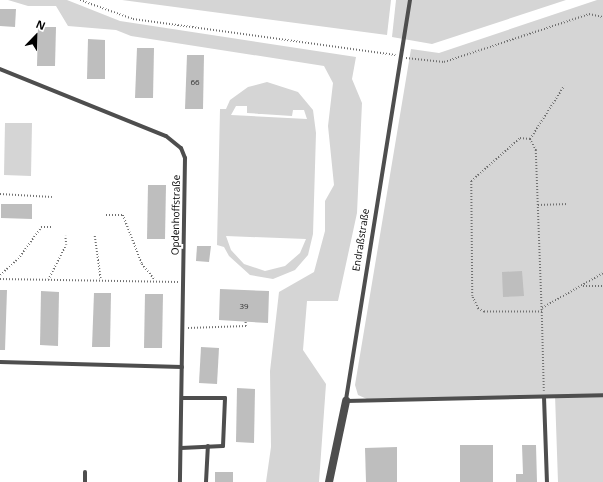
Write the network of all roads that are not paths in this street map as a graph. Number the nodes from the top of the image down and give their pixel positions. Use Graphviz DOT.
graph roads {
  1 [pos="410,0"];
  2 [pos="0,69"];
  3 [pos="0,362"];
  4 [pos="182,367"];
  5 [pos="603,395"];
  6 [pos="544,397"];
  7 [pos="182,398"];
  8 [pos="346,401"];
  9 [pos="208,446"];
  10 [pos="181,448"];
  11 [pos="85,472"];
  12 [pos="85,482"];
  13 [pos="180,482"];
  14 [pos="206,482"];
  15 [pos="329,482"];
  16 [pos="547,482"];
  1 -- 8 [label="lane, Endraßstraße"];
  2 -- 4 [label="lane, Opdenhoffstraße"];
  3 -- 4 [label="lane"];
  4 -- 7 [label="lane, Opdenhoffstraße"];
  5 -- 6 [label="lane"];
  6 -- 8 [label="lane"];
  6 -- 16 [label="lane"];
  7 -- 9 [label="lane"];
  7 -- 10 [label="lane, Opdenhoffstraße"];
  8 -- 15 [label="street, Endraßstraße"];
  9 -- 10 [label="lane"];
  9 -- 14 [label="lane"];
  10 -- 13 [label="lane, Opdenhoffstraße"];
  11 -- 12 [label="lane"];
}
